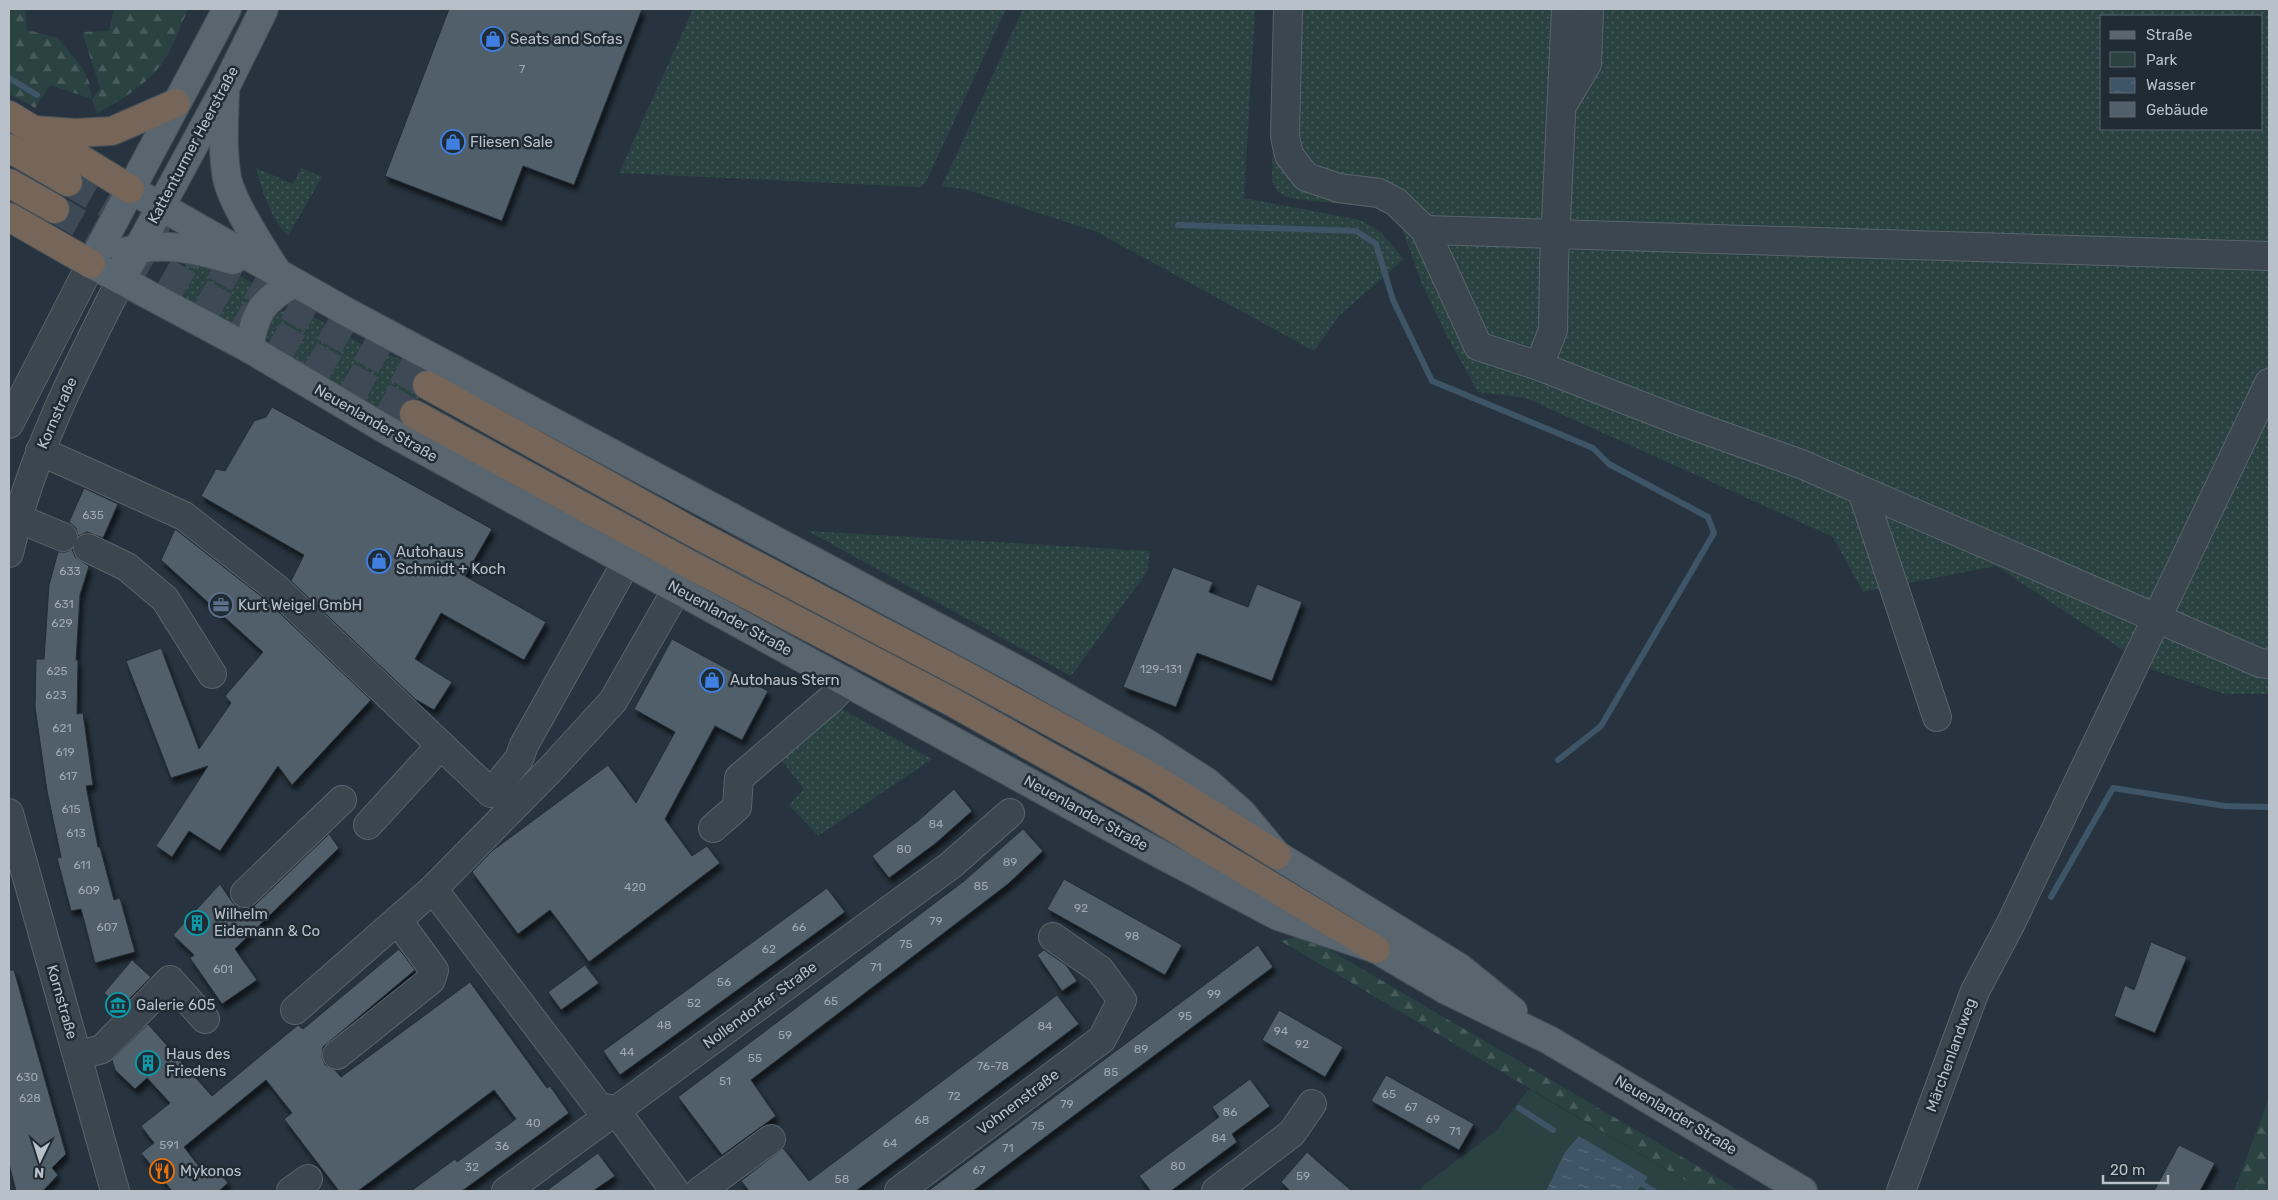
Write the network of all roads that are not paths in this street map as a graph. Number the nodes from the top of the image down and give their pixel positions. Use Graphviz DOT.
graph roads {
  1 [pos="227,9"];
  2 [pos="264,9"];
  3 [pos="1288,9"];
  4 [pos="1566,9"];
  5 [pos="1589,9"];
  6 [pos="226,86"];
  7 [pos="176,104"];
  8 [pos="1562,107"];
  9 [pos="9,115"];
  10 [pos="35,130"];
  11 [pos="9,148"];
  12 [pos="68,182"];
  13 [pos="9,183"];
  14 [pos="130,189"];
  15 [pos="160,206"];
  16 [pos="54,209"];
  17 [pos="9,217"];
  18 [pos="1424,230"];
  19 [pos="1555,235"];
  20 [pos="139,248"];
  21 [pos="2269,256"];
  22 [pos="91,264"];
  23 [pos="286,278"];
  24 [pos="121,280"];
  25 [pos="250,350"];
  26 [pos="1539,366"];
  27 [pos="2269,383"];
  28 [pos="427,385"];
  29 [pos="414,414"];
  30 [pos="10,418"];
  31 [pos="40,451"];
  32 [pos="19,479"];
  33 [pos="1862,491"];
  34 [pos="17,518"];
  35 [pos="63,537"];
  36 [pos="88,548"];
  37 [pos="9,553"];
  38 [pos="627,562"];
  39 [pos="678,590"];
  40 [pos="2156,618"];
  41 [pos="2269,664"];
  42 [pos="212,674"];
  43 [pos="847,682"];
  44 [pos="1936,716"];
  45 [pos="441,746"];
  46 [pos="342,800"];
  47 [pos="9,813"];
  48 [pos="1010,813"];
  49 [pos="368,825"];
  50 [pos="713,828"];
  51 [pos="1277,855"];
  52 [pos="433,889"];
  53 [pos="244,893"];
  54 [pos="398,921"];
  55 [pos="1053,937"];
  56 [pos="1376,950"];
  57 [pos="295,1010"];
  58 [pos="205,1019"];
  59 [pos="1549,1040"];
  60 [pos="337,1055"];
  61 [pos="78,1056"];
  62 [pos="1312,1104"];
  63 [pos="616,1111"];
  64 [pos="771,1139"];
  65 [pos="115,1191"];
  66 [pos="506,1191"];
  67 [pos="675,1191"];
  68 [pos="700,1191"];
  69 [pos="899,1191"];
  70 [pos="1216,1191"];
  71 [pos="1803,1191"];
  72 [pos="1901,1191"];
  1 -- 7 [label="main road"];
  2 -- 6 [label="main road, Kattenturmer Heerstraße"];
  3 -- 18 [label="street"];
  4 -- 8 [label="street"];
  5 -- 8 [label="street"];
  6 -- 15 [label="main road, Kattenturmer Heerstraße"];
  6 -- 23 [label="main road"];
  7 -- 10 [label="highway"];
  7 -- 14 [label="main road"];
  8 -- 19 [label="street"];
  9 -- 10 [label="highway"];
  10 -- 14 [label="highway"];
  11 -- 12 [label="highway"];
  13 -- 16 [label="highway"];
  14 -- 15 [label="main road, Neuenlander Straße"];
  14 -- 22 [label="main road"];
  15 -- 20 [label="main road, Kattenturmer Heerstraße"];
  15 -- 23 [label="main road, Neuenlander Straße"];
  17 -- 22 [label="highway"];
  18 -- 19 [label="street"];
  18 -- 26 [label="street"];
  19 -- 21 [label="street"];
  19 -- 26 [label="street"];
  20 -- 22 [label="main road"];
  20 -- 23 [label="main road"];
  20 -- 24 [label="main road, Kattenturmer Heerstraße"];
  22 -- 24 [label="main road, Neuenlander Straße"];
  22 -- 30 [label="street"];
  23 -- 25 [label="main road"];
  23 -- 51 [label="main road, Neuenlander Straße"];
  24 -- 25 [label="main road, Neuenlander Straße"];
  24 -- 31 [label="street, Kornstraße"];
  25 -- 38 [label="main road, Neuenlander Straße"];
  26 -- 33 [label="street"];
  27 -- 40 [label="street, Märchenlandweg"];
  28 -- 51 [label="highway, Neuenlander Straße"];
  29 -- 56 [label="highway, Neuenlander Straße"];
  31 -- 32 [label="street, Kornstraße"];
  31 -- 45 [label="street"];
  32 -- 34 [label="street, Kornstraße"];
  33 -- 40 [label="street"];
  33 -- 44 [label="street"];
  34 -- 35 [label="street"];
  34 -- 37 [label="street, Kornstraße"];
  36 -- 42 [label="street"];
  38 -- 39 [label="main road, Neuenlander Straße"];
  38 -- 45 [label="street"];
  39 -- 43 [label="main road, Neuenlander Straße"];
  39 -- 52 [label="street"];
  40 -- 41 [label="street"];
  40 -- 72 [label="street, Märchenlandweg"];
  43 -- 50 [label="street"];
  43 -- 56 [label="main road, Neuenlander Straße"];
  45 -- 49 [label="street"];
  46 -- 53 [label="street"];
  47 -- 61 [label="street, Kornstraße"];
  48 -- 63 [label="street, Nollendorfer Straße"];
  51 -- 59 [label="main road, Neuenlander Straße"];
  52 -- 54 [label="street"];
  52 -- 63 [label="street"];
  54 -- 57 [label="street"];
  54 -- 60 [label="street"];
  55 -- 69 [label="street, Vohnenstraße"];
  56 -- 59 [label="main road, Neuenlander Straße"];
  58 -- 61 [label="street"];
  59 -- 71 [label="main road, Neuenlander Straße"];
  61 -- 65 [label="street, Kornstraße"];
  62 -- 70 [label="street"];
  63 -- 66 [label="street, Nollendorfer Straße"];
  63 -- 67 [label="street"];
  64 -- 68 [label="street"];
}
